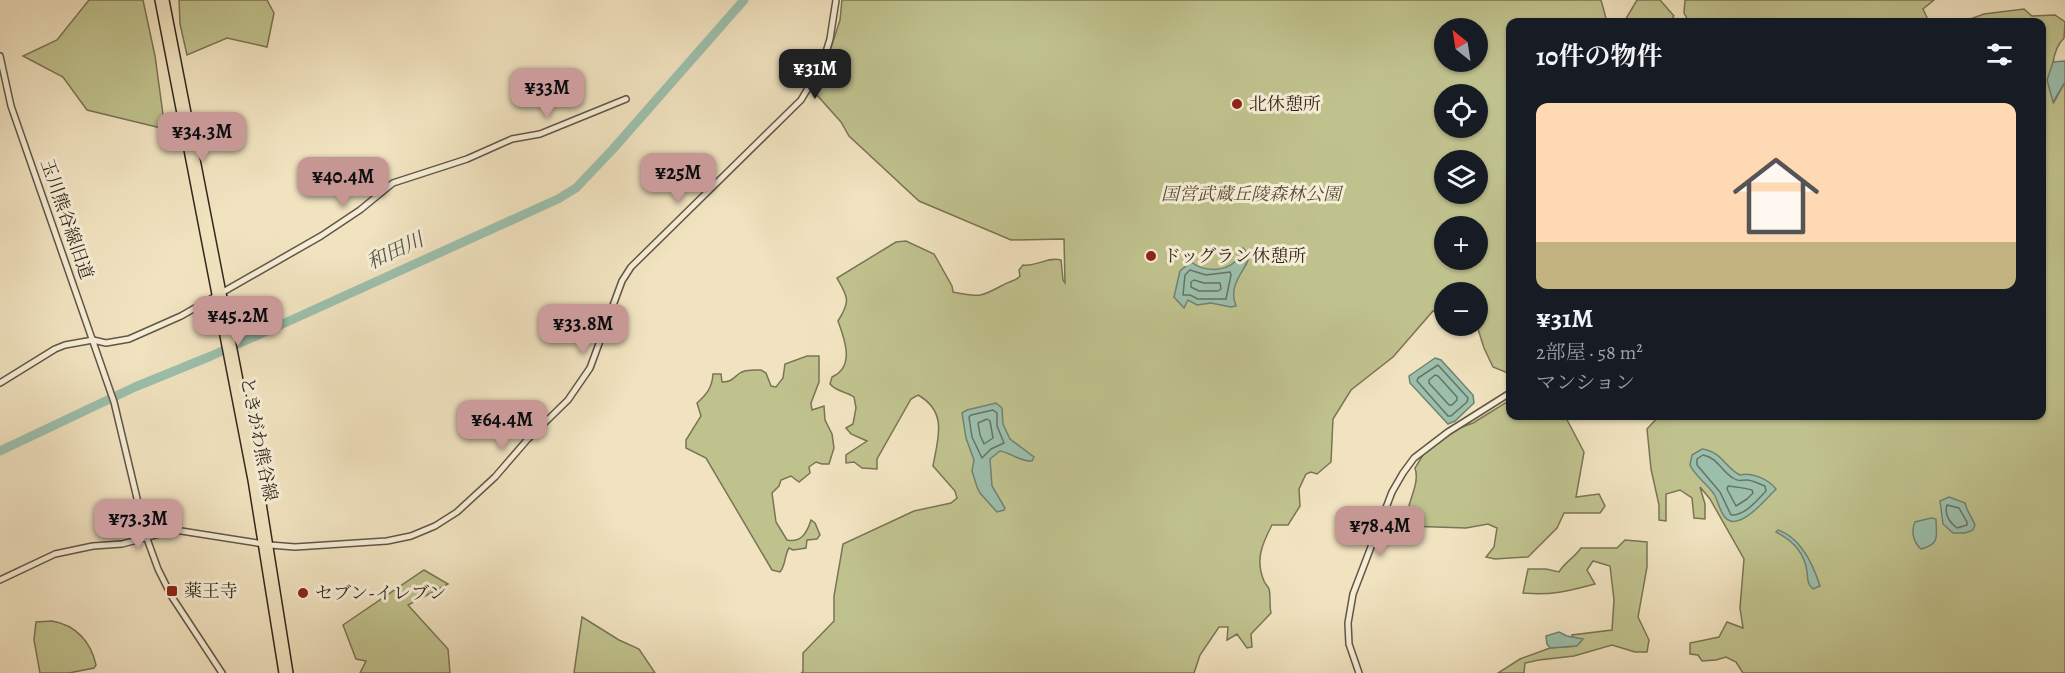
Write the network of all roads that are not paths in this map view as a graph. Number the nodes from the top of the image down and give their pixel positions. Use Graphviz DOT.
graph roads {
  1 [pos="159,0"];
  2 [pos="165,0"];
  3 [pos="836,0"];
  4 [pos="0,56"];
  5 [pos="626,99"];
  6 [pos="219,295"];
  7 [pos="93,340"];
  8 [pos="0,383"];
  9 [pos="1506,396"];
  10 [pos="146,536"];
  11 [pos="266,544"];
  12 [pos="0,580"];
  13 [pos="222,673"];
  14 [pos="283,673"];
  15 [pos="289,673"];
  16 [pos="1359,673"];
  1 -- 6 [label="main road, ときがわ熊谷線"];
  2 -- 6 [label="main road, ときがわ熊谷線"];
  3 -- 11 [label="street"];
  4 -- 7 [label="street, 玉川熊谷線旧道"];
  5 -- 6 [label="street"];
  6 -- 7 [label="street"];
  6 -- 11 [label="main road, ときがわ熊谷線"];
  7 -- 8 [label="street"];
  7 -- 10 [label="street, 玉川熊谷線旧道"];
  9 -- 16 [label="street"];
  10 -- 11 [label="street"];
  10 -- 12 [label="street"];
  10 -- 13 [label="street"];
  11 -- 14 [label="main road, ときがわ熊谷線"];
  11 -- 15 [label="main road, ときがわ熊谷線"];
}
